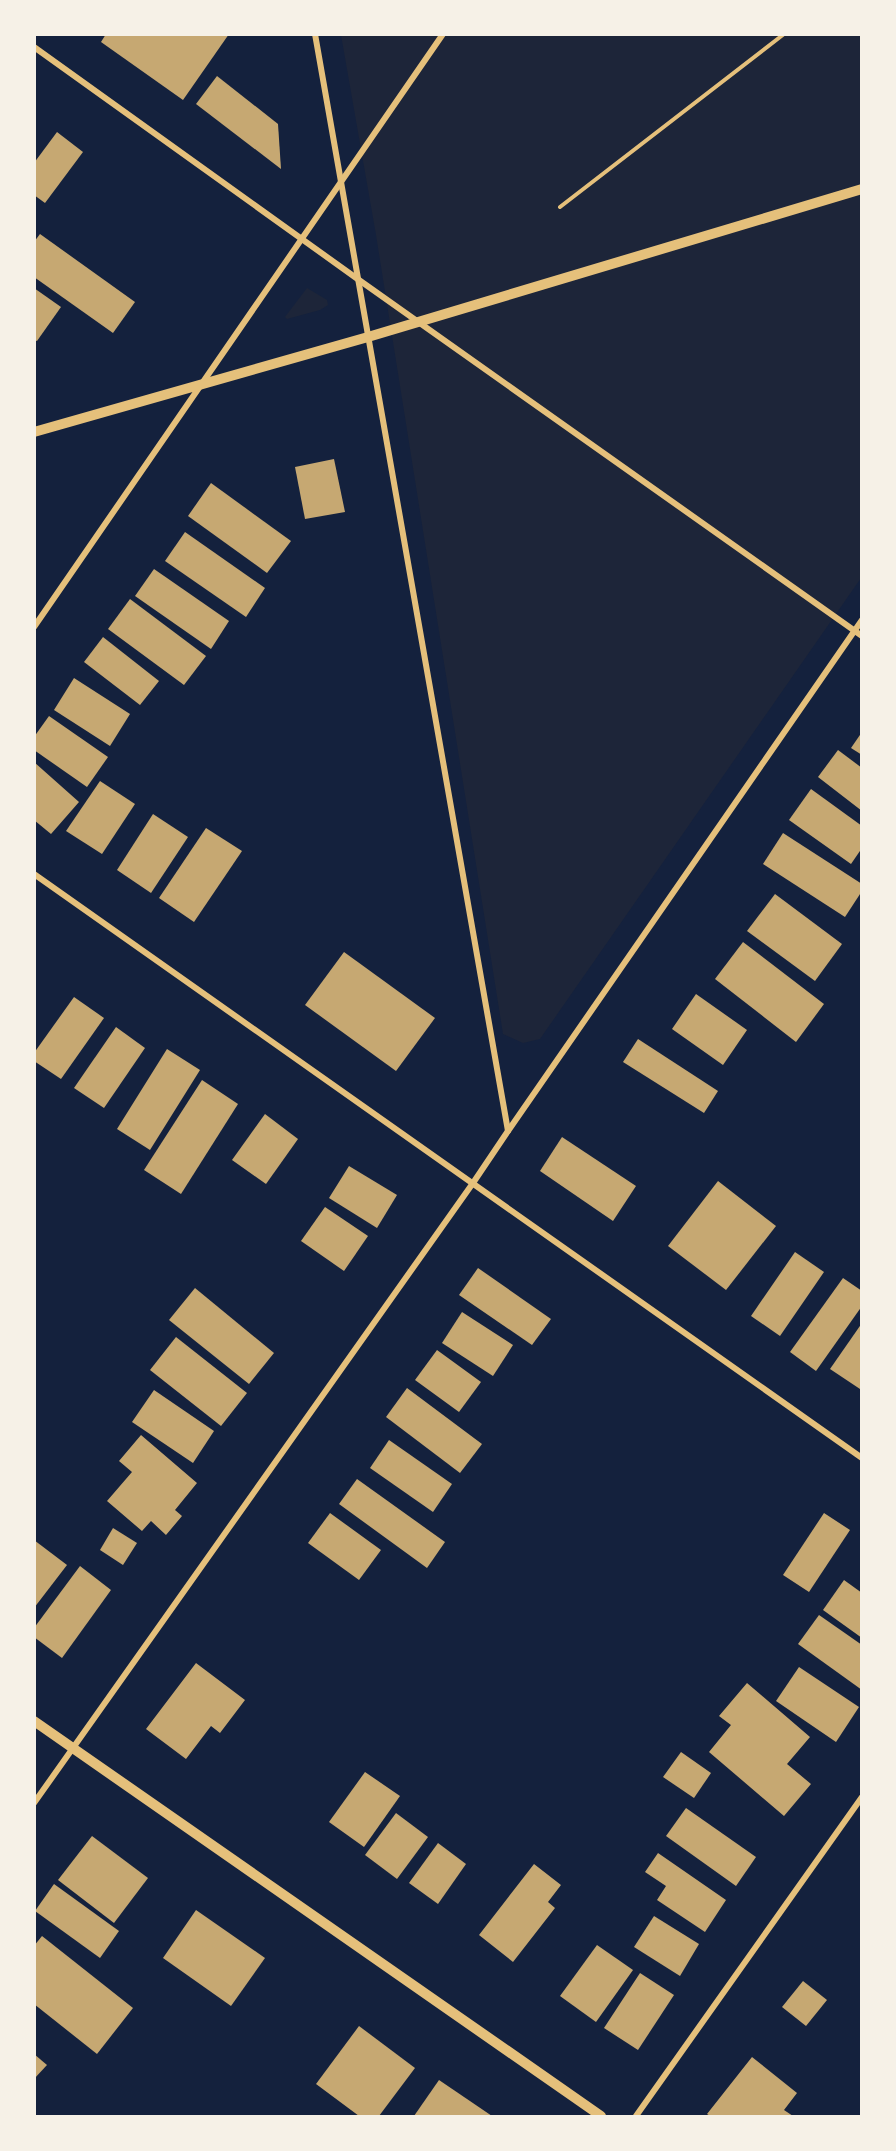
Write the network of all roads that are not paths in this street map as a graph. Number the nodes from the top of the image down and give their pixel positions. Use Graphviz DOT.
graph roads {
  1 [pos="315,34"];
  2 [pos="443,34"];
  3 [pos="34,47"];
  4 [pos="341,182"];
  5 [pos="861,189"];
  6 [pos="303,239"];
  7 [pos="359,280"];
  8 [pos="418,322"];
  9 [pos="368,337"];
  10 [pos="203,382"];
  11 [pos="34,432"];
  12 [pos="861,620"];
  13 [pos="34,627"];
  14 [pos="854,631"];
  15 [pos="861,636"];
  16 [pos="34,874"];
  17 [pos="508,1131"];
  18 [pos="473,1183"];
  19 [pos="861,1458"];
  20 [pos="34,1721"];
  21 [pos="73,1748"];
  22 [pos="861,1797"];
  23 [pos="34,1803"];
  24 [pos="601,2116"];
  25 [pos="636,2116"];
  1 -- 4 [label="street"];
  2 -- 4 [label="street"];
  3 -- 6 [label="street"];
  4 -- 6 [label="street"];
  4 -- 7 [label="street"];
  5 -- 8 [label="street"];
  6 -- 7 [label="street"];
  6 -- 10 [label="street"];
  7 -- 8 [label="street"];
  7 -- 9 [label="street"];
  8 -- 9 [label="street"];
  8 -- 14 [label="street"];
  9 -- 10 [label="street"];
  9 -- 17 [label="street"];
  10 -- 11 [label="street"];
  10 -- 13 [label="street"];
  12 -- 14 [label="street"];
  14 -- 15 [label="street"];
  14 -- 17 [label="street"];
  16 -- 18 [label="street"];
  17 -- 18 [label="street"];
  18 -- 19 [label="street"];
  18 -- 21 [label="street"];
  20 -- 21 [label="street"];
  21 -- 23 [label="street"];
  21 -- 24 [label="street"];
  22 -- 25 [label="street"];
}
